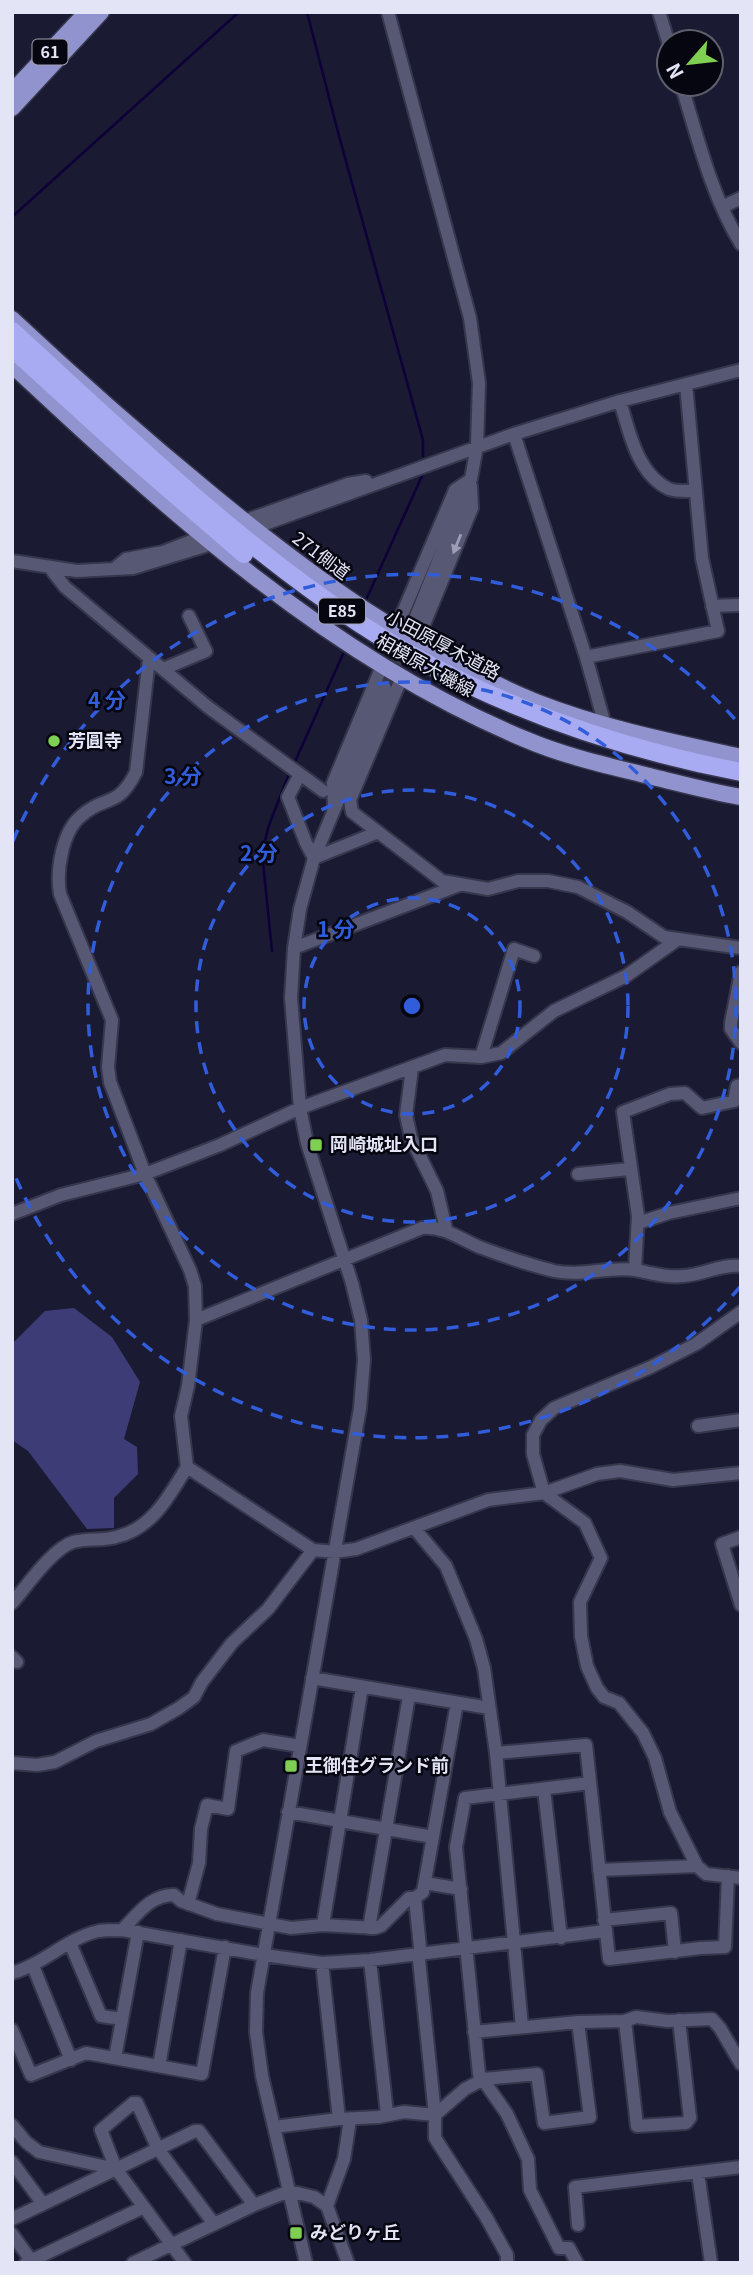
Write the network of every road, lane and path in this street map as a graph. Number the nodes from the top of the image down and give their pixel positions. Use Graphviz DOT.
graph roads {
  1 [pos="74,12"];
  2 [pos="87,12"];
  3 [pos="101,12"];
  4 [pos="388,12"];
  5 [pos="12,78"];
  6 [pos="12,92"];
  7 [pos="685,98"];
  8 [pos="12,108"];
  9 [pos="741,198"];
  10 [pos="722,207"];
  11 [pos="741,244"];
  12 [pos="12,319"];
  13 [pos="12,331"];
  14 [pos="12,348"];
  15 [pos="12,365"];
  16 [pos="741,370"];
  17 [pos="686,384"];
  18 [pos="620,401"];
  19 [pos="513,434"];
  20 [pos="477,446"];
  21 [pos="387,479"];
  22 [pos="471,479"];
  23 [pos="696,491"];
  24 [pos="244,521"];
  25 [pos="262,525"];
  26 [pos="204,541"];
  27 [pos="12,561"];
  28 [pos="50,568"];
  29 [pos="741,605"];
  30 [pos="712,606"];
  31 [pos="189,616"];
  32 [pos="409,630"];
  33 [pos="586,657"];
  34 [pos="149,659"];
  35 [pos="163,670"];
  36 [pos="389,679"];
  37 [pos="605,725"];
  38 [pos="741,757"];
  39 [pos="294,770"];
  40 [pos="741,772"];
  41 [pos="741,782"];
  42 [pos="323,791"];
  43 [pos="741,797"];
  44 [pos="376,832"];
  45 [pos="314,858"];
  46 [pos="460,884"];
  47 [pos="677,940"];
  48 [pos="294,948"];
  49 [pos="741,948"];
  50 [pos="534,956"];
  51 [pos="741,972"];
  52 [pos="741,1043"];
  53 [pos="481,1057"];
  54 [pos="412,1068"];
  55 [pos="741,1085"];
  56 [pos="300,1108"];
  57 [pos="630,1169"];
  58 [pos="145,1174"];
  59 [pos="578,1174"];
  60 [pos="741,1198"];
  61 [pos="12,1214"];
  62 [pos="638,1223"];
  63 [pos="446,1229"];
  64 [pos="344,1260"];
  65 [pos="741,1266"];
  66 [pos="635,1270"];
  67 [pos="741,1312"];
  68 [pos="196,1320"];
  69 [pos="741,1420"];
  70 [pos="698,1426"];
  71 [pos="187,1467"];
  72 [pos="741,1473"];
  73 [pos="544,1493"];
  74 [pos="415,1529"];
  75 [pos="741,1536"];
  76 [pos="313,1550"];
  77 [pos="335,1552"];
  78 [pos="12,1603"];
  79 [pos="741,1605"];
  80 [pos="312,1678"];
  81 [pos="362,1687"];
  82 [pos="409,1696"];
  83 [pos="457,1703"];
  84 [pos="489,1708"];
  85 [pos="300,1746"];
  86 [pos="496,1753"];
  87 [pos="12,1763"];
  88 [pos="590,1783"];
  89 [pos="544,1790"];
  90 [pos="498,1794"];
  91 [pos="288,1812"];
  92 [pos="340,1821"];
  93 [pos="387,1829"];
  94 [pos="433,1837"];
  95 [pos="696,1866"];
  96 [pos="599,1870"];
  97 [pos="735,1877"];
  98 [pos="425,1883"];
  99 [pos="461,1889"];
  100 [pos="415,1898"];
  101 [pos="188,1904"];
  102 [pos="269,1923"];
  103 [pos="323,1924"];
  104 [pos="604,1926"];
  105 [pos="369,1928"];
  106 [pos="121,1930"];
  107 [pos="138,1932"];
  108 [pos="561,1938"];
  109 [pos="181,1940"];
  110 [pos="70,1943"];
  111 [pos="513,1944"];
  112 [pos="225,1947"];
  113 [pos="466,1949"];
  114 [pos="675,1952"];
  115 [pos="420,1954"];
  116 [pos="264,1955"];
  117 [pos="370,1960"];
  118 [pos="322,1963"];
  119 [pos="33,1966"];
  120 [pos="12,1973"];
  121 [pos="122,2019"];
  122 [pos="679,2020"];
  123 [pos="625,2021"];
  124 [pos="578,2022"];
  125 [pos="522,2027"];
  126 [pos="12,2031"];
  127 [pos="474,2032"];
  128 [pos="115,2058"];
  129 [pos="71,2060"];
  130 [pos="741,2064"];
  131 [pos="159,2066"];
  132 [pos="484,2080"];
  133 [pos="387,2114"];
  134 [pos="435,2115"];
  135 [pos="344,2119"];
  136 [pos="12,2125"];
  137 [pos="274,2127"];
  138 [pos="158,2149"];
  139 [pos="12,2162"];
  140 [pos="741,2167"];
  141 [pos="116,2169"];
  142 [pos="698,2173"];
  143 [pos="289,2191"];
  144 [pos="43,2204"];
  145 [pos="254,2205"];
  146 [pos="327,2206"];
  147 [pos="144,2207"];
  148 [pos="12,2219"];
  149 [pos="214,2224"];
  150 [pos="578,2225"];
  151 [pos="12,2234"];
  152 [pos="172,2244"];
  153 [pos="30,2262"];
  154 [pos="303,2262"];
  155 [pos="133,2263"];
  156 [pos="185,2263"];
  157 [pos="348,2263"];
  158 [pos="507,2263"];
  159 [pos="577,2263"];
  160 [pos="711,2263"];
  1 -- 5 [label="main road"];
  2 -- 6 [label="main road, 61"];
  3 -- 8 [label="main road"];
  4 -- 20 [label="street"];
  7 -- 10 [label="street"];
  9 -- 10 [label="street"];
  10 -- 11 [label="street"];
  12 -- 24 [label="main road, 271側道"];
  13 -- 40 [label="highway, 小田原厚木道路 / E85"];
  14 -- 41 [label="highway, 小田原厚木道路 / E85"];
  15 -- 26 [label="main road, 相模原大磯線"];
  16 -- 17 [label="street"];
  17 -- 18 [label="street"];
  17 -- 23 [label="street"];
  18 -- 19 [label="street"];
  18 -- 23 [label="street"];
  19 -- 20 [label="street"];
  19 -- 33 [label="street"];
  20 -- 21 [label="street"];
  20 -- 22 [label="street"];
  21 -- 24 [label="street"];
  21 -- 25 [label="street"];
  22 -- 32 [label="street, one-way"];
  22 -- 32 [label="street"];
  23 -- 30 [label="street"];
  24 -- 32 [label="main road, 271側道"];
  26 -- 28 [label="street"];
  26 -- 36 [label="main road, 相模原大磯線"];
  27 -- 28 [label="street"];
  28 -- 34 [label="street"];
  29 -- 30 [label="street"];
  30 -- 33 [label="street"];
  31 -- 35 [label="street"];
  32 -- 37 [label="main road, 271側道"];
  33 -- 37 [label="street"];
  34 -- 35 [label="street"];
  34 -- 58 [label="street"];
  35 -- 39 [label="street"];
  36 -- 43 [label="main road, 相模原大磯線"];
  36 -- 44 [label="street"];
  36 -- 45 [label="street"];
  37 -- 38 [label="main road, 271側道"];
  39 -- 42 [label="street"];
  39 -- 45 [label="street"];
  44 -- 45 [label="street"];
  44 -- 46 [label="street"];
  45 -- 48 [label="street"];
  46 -- 47 [label="street"];
  46 -- 48 [label="street"];
  47 -- 49 [label="street"];
  47 -- 53 [label="street"];
  48 -- 56 [label="street"];
  50 -- 53 [label="street"];
  51 -- 52 [label="street"];
  53 -- 54 [label="street"];
  54 -- 56 [label="street"];
  54 -- 63 [label="street"];
  55 -- 57 [label="street"];
  56 -- 58 [label="street"];
  56 -- 64 [label="street"];
  57 -- 59 [label="street"];
  57 -- 62 [label="street"];
  58 -- 61 [label="street"];
  58 -- 68 [label="street"];
  60 -- 62 [label="street"];
  62 -- 66 [label="street"];
  63 -- 64 [label="street"];
  63 -- 66 [label="street"];
  64 -- 68 [label="street"];
  64 -- 77 [label="street"];
  65 -- 66 [label="street"];
  67 -- 73 [label="street"];
  68 -- 71 [label="street"];
  69 -- 70 [label="street"];
  71 -- 76 [label="street"];
  71 -- 78 [label="street"];
  72 -- 73 [label="street"];
  73 -- 74 [label="street"];
  73 -- 95 [label="street"];
  74 -- 77 [label="street"];
  74 -- 84 [label="street"];
  75 -- 79 [label="street"];
  76 -- 77 [label="street"];
  76 -- 87 [label="street"];
  77 -- 80 [label="street"];
  80 -- 81 [label="street"];
  80 -- 85 [label="street"];
  81 -- 82 [label="street"];
  81 -- 92 [label="street"];
  82 -- 83 [label="street"];
  82 -- 93 [label="street"];
  83 -- 84 [label="street"];
  83 -- 94 [label="street"];
  84 -- 86 [label="street"];
  85 -- 91 [label="street"];
  85 -- 101 [label="street"];
  86 -- 88 [label="street"];
  86 -- 90 [label="street"];
  88 -- 89 [label="street"];
  88 -- 96 [label="street"];
  89 -- 90 [label="street"];
  89 -- 108 [label="street"];
  90 -- 99 [label="street"];
  90 -- 111 [label="street"];
  91 -- 92 [label="street"];
  91 -- 102 [label="street"];
  92 -- 93 [label="street"];
  92 -- 103 [label="street"];
  93 -- 94 [label="street"];
  93 -- 105 [label="street"];
  94 -- 98 [label="street"];
  95 -- 96 [label="street"];
  95 -- 97 [label="street"];
  96 -- 104 [label="street"];
  97 -- 114 [label="street"];
  98 -- 99 [label="street"];
  98 -- 100 [label="street"];
  99 -- 113 [label="street"];
  100 -- 105 [label="street"];
  100 -- 115 [label="street"];
  101 -- 102 [label="street"];
  101 -- 106 [label="street"];
  102 -- 103 [label="street"];
  102 -- 116 [label="street"];
  103 -- 105 [label="street"];
  104 -- 108 [label="street"];
  104 -- 114 [label="street"];
  104 -- 114 [label="street"];
  106 -- 107 [label="street"];
  106 -- 110 [label="street"];
  107 -- 109 [label="street"];
  107 -- 121 [label="street"];
  108 -- 111 [label="street"];
  109 -- 112 [label="street"];
  109 -- 131 [label="street"];
  110 -- 119 [label="street"];
  110 -- 121 [label="street"];
  111 -- 113 [label="street"];
  111 -- 125 [label="street"];
  112 -- 116 [label="street"];
  112 -- 131 [label="street"];
  113 -- 115 [label="street"];
  113 -- 127 [label="street"];
  115 -- 117 [label="street"];
  115 -- 134 [label="street"];
  116 -- 118 [label="street"];
  116 -- 137 [label="street"];
  117 -- 118 [label="street"];
  117 -- 133 [label="street"];
  118 -- 135 [label="street"];
  119 -- 120 [label="street"];
  119 -- 129 [label="street"];
  121 -- 128 [label="street"];
  122 -- 123 [label="street"];
  122 -- 123 [label="street"];
  122 -- 130 [label="street"];
  123 -- 124 [label="street"];
  124 -- 125 [label="street"];
  124 -- 132 [label="street"];
  125 -- 127 [label="street"];
  126 -- 129 [label="street"];
  127 -- 132 [label="street"];
  128 -- 129 [label="street"];
  128 -- 131 [label="street"];
  132 -- 134 [label="street"];
  132 -- 159 [label="street"];
  133 -- 134 [label="street"];
  133 -- 135 [label="street"];
  134 -- 158 [label="street"];
  135 -- 137 [label="street"];
  135 -- 146 [label="street"];
  136 -- 141 [label="street"];
  137 -- 143 [label="street"];
  138 -- 141 [label="street"];
  138 -- 141 [label="street"];
  138 -- 145 [label="street"];
  138 -- 149 [label="street"];
  139 -- 144 [label="street"];
  140 -- 142 [label="street"];
  141 -- 144 [label="street"];
  141 -- 147 [label="street"];
  142 -- 150 [label="street"];
  142 -- 160 [label="street"];
  143 -- 145 [label="street"];
  143 -- 146 [label="street"];
  143 -- 154 [label="street"];
  144 -- 148 [label="street"];
  145 -- 149 [label="street"];
  146 -- 157 [label="street"];
  147 -- 152 [label="street"];
  147 -- 153 [label="street"];
  149 -- 152 [label="street"];
  151 -- 153 [label="street"];
  152 -- 155 [label="street"];
  152 -- 156 [label="street"];
}
